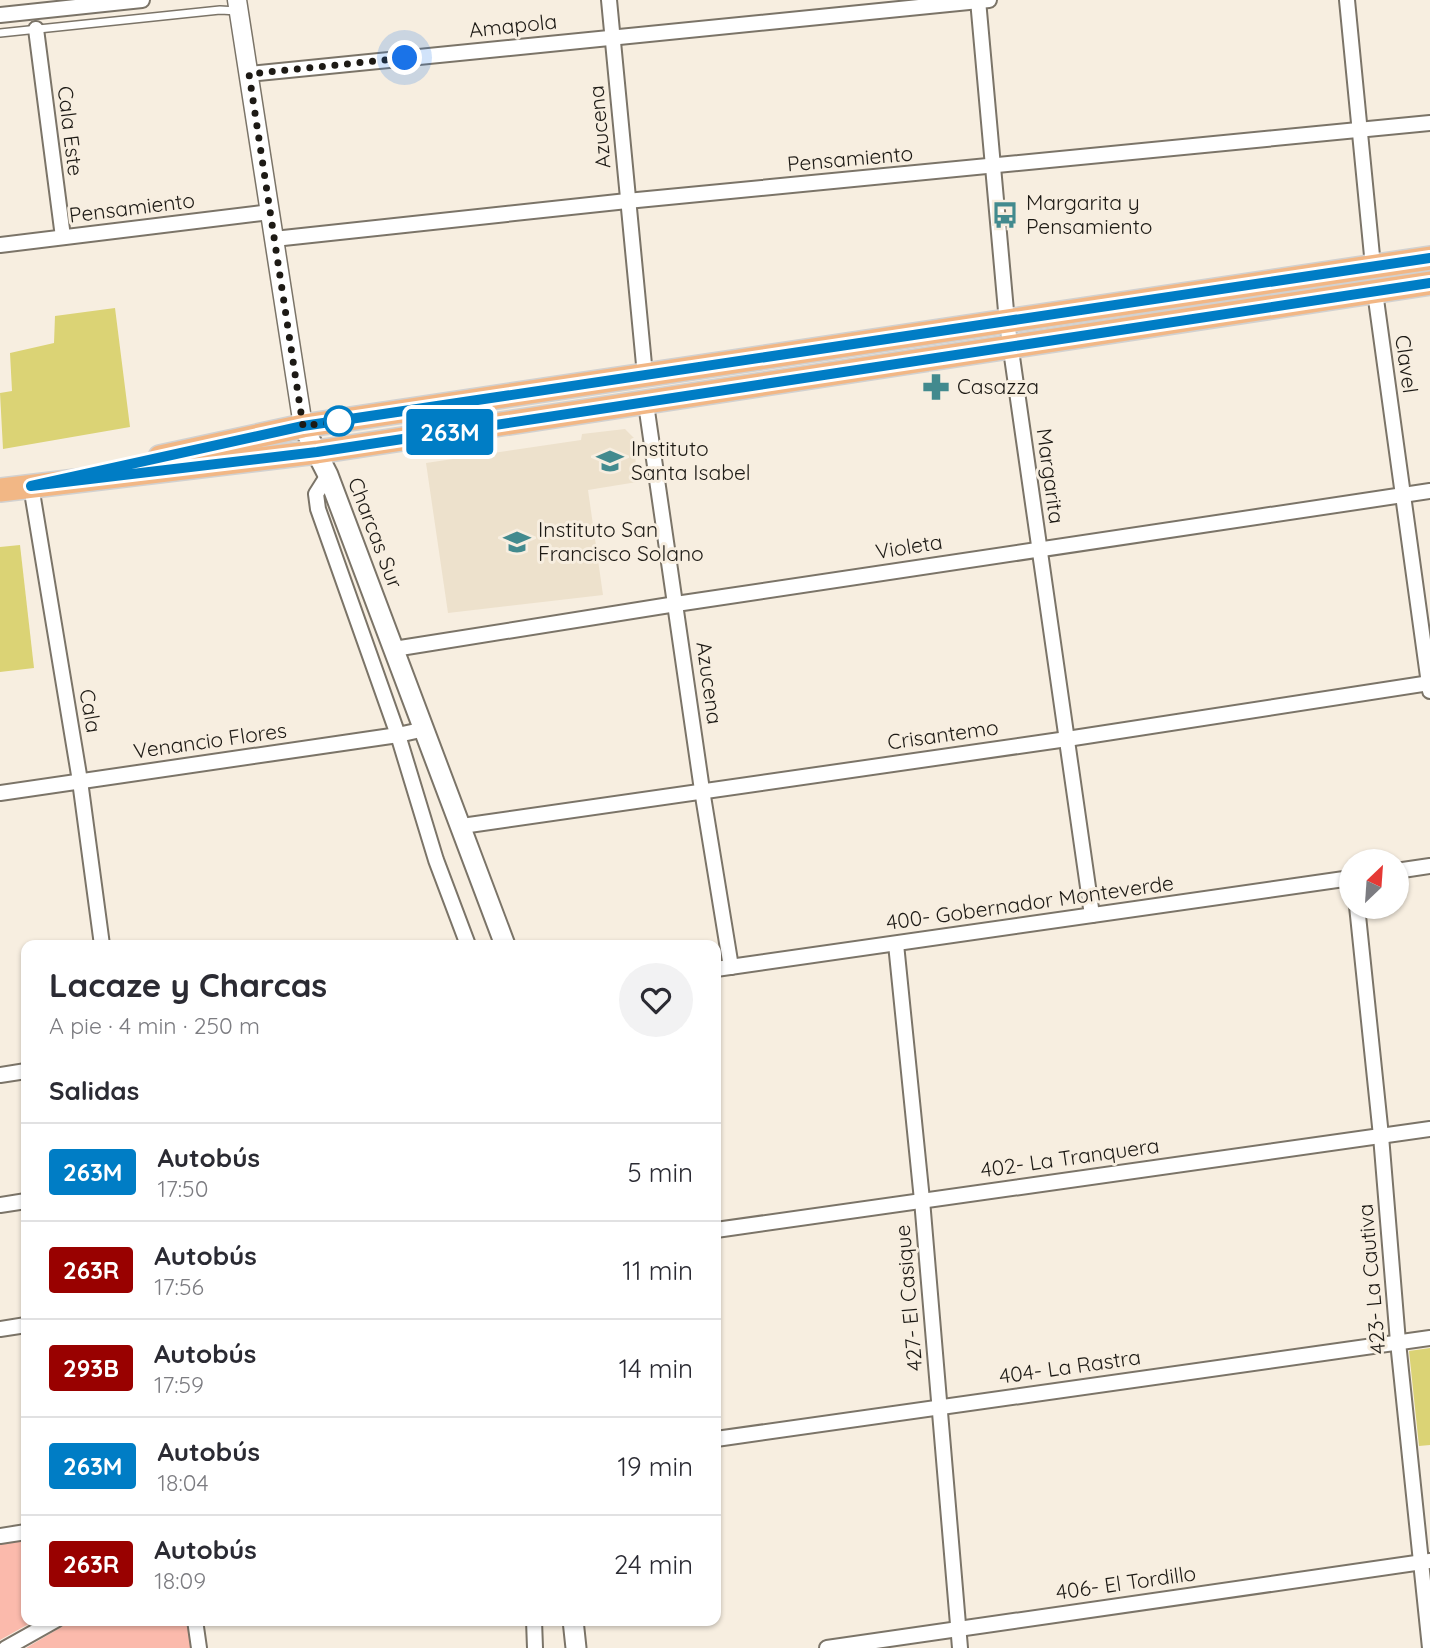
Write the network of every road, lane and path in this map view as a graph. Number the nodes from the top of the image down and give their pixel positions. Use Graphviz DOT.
graph roads {
  1 [pos="142,0"];
  2 [pos="609,0"];
  3 [pos="982,0"];
  4 [pos="1347,0"];
  5 [pos="238,5"];
  6 [pos="0,15"];
  7 [pos="36,29"];
  8 [pos="0,33"];
  9 [pos="613,37"];
  10 [pos="249,74"];
  11 [pos="1430,123"];
  12 [pos="1361,130"];
  13 [pos="993,167"];
  14 [pos="627,201"];
  15 [pos="270,212"];
  16 [pos="63,237"];
  17 [pos="274,239"];
  18 [pos="0,245"];
  19 [pos="1430,258"];
  20 [pos="1373,266"];
  21 [pos="1430,283"];
  22 [pos="1375,292"];
  23 [pos="1007,322"];
  24 [pos="1011,347"];
  25 [pos="645,375"];
  26 [pos="646,404"];
  27 [pos="303,426"];
  28 [pos="317,452"];
  29 [pos="328,475"];
  30 [pos="31,486"];
  31 [pos="0,491"];
  32 [pos="1430,491"];
  33 [pos="1403,495"];
  34 [pos="1040,549"];
  35 [pos="676,604"];
  36 [pos="394,649"];
  37 [pos="1430,686"];
  38 [pos="425,729"];
  39 [pos="398,735"];
  40 [pos="1067,739"];
  41 [pos="80,781"];
  42 [pos="702,790"];
  43 [pos="0,793"];
  44 [pos="462,826"];
  45 [pos="1430,866"];
  46 [pos="1409,869"];
  47 [pos="1339,880"];
  48 [pos="1092,915"];
  49 [pos="1358,919"];
  50 [pos="101,940"];
  51 [pos="466,940"];
  52 [pos="503,940"];
  53 [pos="720,940"];
  54 [pos="896,944"];
  55 [pos="723,968"];
  56 [pos="21,1072"];
  57 [pos="0,1075"];
  58 [pos="1430,1129"];
  59 [pos="1381,1136"];
  60 [pos="922,1200"];
  61 [pos="21,1202"];
  62 [pos="0,1205"];
  63 [pos="721,1229"];
  64 [pos="21,1326"];
  65 [pos="0,1329"];
  66 [pos="1430,1338"];
  67 [pos="1398,1342"];
  68 [pos="939,1406"];
  69 [pos="721,1438"];
  70 [pos="21,1533"];
  71 [pos="0,1536"];
  72 [pos="1425,1562"];
  73 [pos="45,1626"];
  74 [pos="196,1626"];
  75 [pos="534,1626"];
  76 [pos="574,1626"];
  77 [pos="959,1628"];
  78 [pos="6,1648"];
  79 [pos="199,1648"];
  80 [pos="536,1648"];
  81 [pos="576,1648"];
  82 [pos="827,1648"];
  83 [pos="960,1648"];
  84 [pos="1430,1648"];
  1 -- 6 [label="street"];
  2 -- 9 [label="street, Azucena"];
  3 -- 9 [label="street, Amapola"];
  3 -- 13 [label="street, Margarita"];
  4 -- 12 [label="street"];
  5 -- 7 [label="lane"];
  5 -- 10 [label="street, Charcas Sur"];
  7 -- 8 [label="lane"];
  7 -- 16 [label="street, Cala Este"];
  9 -- 10 [label="street, Amapola"];
  9 -- 14 [label="street, Azucena"];
  10 -- 15 [label="street, Charcas Sur"];
  11 -- 12 [label="street, Pensamiento"];
  12 -- 13 [label="street, Pensamiento"];
  12 -- 20 [label="street"];
  13 -- 14 [label="street, Pensamiento"];
  13 -- 23 [label="street, Margarita"];
  14 -- 17 [label="street, Pensamiento"];
  14 -- 25 [label="street, Azucena"];
  15 -- 16 [label="street, Pensamiento"];
  15 -- 17 [label="street, Charcas Sur"];
  16 -- 18 [label="street, Pensamiento"];
  17 -- 27 [label="street, Charcas Sur"];
  19 -- 20 [label="main road"];
  20 -- 23 [label="main road"];
  21 -- 22 [label="main road"];
  22 -- 24 [label="main road"];
  22 -- 33 [label="street, Clavel"];
  23 -- 24 [label="street, Margarita"];
  23 -- 25 [label="main road"];
  23 -- 26 [label="main road"];
  24 -- 26 [label="main road"];
  24 -- 34 [label="street, Margarita"];
  25 -- 27 [label="main road"];
  26 -- 28 [label="main road"];
  26 -- 35 [label="street, Azucena"];
  27 -- 28 [label="main road, Charcas Sur"];
  27 -- 30 [label="main road"];
  28 -- 29 [label="main road, Charcas Sur"];
  28 -- 30 [label="main road"];
  29 -- 36 [label="main road, Charcas Sur"];
  29 -- 39 [label="street"];
  30 -- 31 [label="main road"];
  30 -- 41 [label="street, Cala"];
  32 -- 33 [label="street, Violeta"];
  33 -- 34 [label="street, Violeta"];
  33 -- 37 [label="street, Clavel"];
  34 -- 35 [label="street, Violeta"];
  34 -- 40 [label="street, Margarita"];
  35 -- 36 [label="street, Violeta"];
  35 -- 42 [label="street, Azucena"];
  36 -- 38 [label="main road, Charcas Sur"];
  37 -- 40 [label="street, Crisantemo"];
  38 -- 39 [label="street, Venancio Flores"];
  38 -- 44 [label="main road, Charcas Sur"];
  39 -- 41 [label="street, Venancio Flores"];
  39 -- 51 [label="street"];
  40 -- 42 [label="street, Crisantemo"];
  40 -- 48 [label="street, Margarita"];
  41 -- 43 [label="street, Venancio Flores"];
  41 -- 50 [label="street, Cala"];
  42 -- 44 [label="street, Crisantemo"];
  42 -- 53 [label="street, Azucena"];
  44 -- 52 [label="main road, Charcas Sur"];
  45 -- 46 [label="street"];
  47 -- 48 [label="street, 400- Gobernador Monteverde"];
  48 -- 54 [label="street, 400- Gobernador Monteverde"];
  49 -- 59 [label="street, 423- La Cautiva"];
  54 -- 55 [label="street, 400- Gobernador Monteverde"];
  54 -- 60 [label="street, 427- El Casique"];
  56 -- 57 [label="street"];
  58 -- 59 [label="street, 402- La Tranquera"];
  59 -- 60 [label="street, 402- La Tranquera"];
  59 -- 67 [label="street, 423- La Cautiva"];
  60 -- 63 [label="street, 402- La Tranquera"];
  60 -- 68 [label="street, 427- El Casique"];
  61 -- 62 [label="street"];
  64 -- 65 [label="street"];
  66 -- 67 [label="street, 404- La Rastra"];
  67 -- 68 [label="street, 404- La Rastra"];
  67 -- 72 [label="street, 423- La Cautiva"];
  68 -- 69 [label="street, 404- La Rastra"];
  68 -- 77 [label="street, 427- El Casique"];
  70 -- 71 [label="street"];
  72 -- 77 [label="street, 406- El Tordillo"];
  72 -- 84 [label="street, 423- La Cautiva"];
  73 -- 78 [label="street"];
  74 -- 79 [label="street"];
  75 -- 80 [label="street"];
  76 -- 81 [label="main road"];
  77 -- 82 [label="street, 406- El Tordillo"];
  77 -- 83 [label="street, 427- El Casique"];
}
